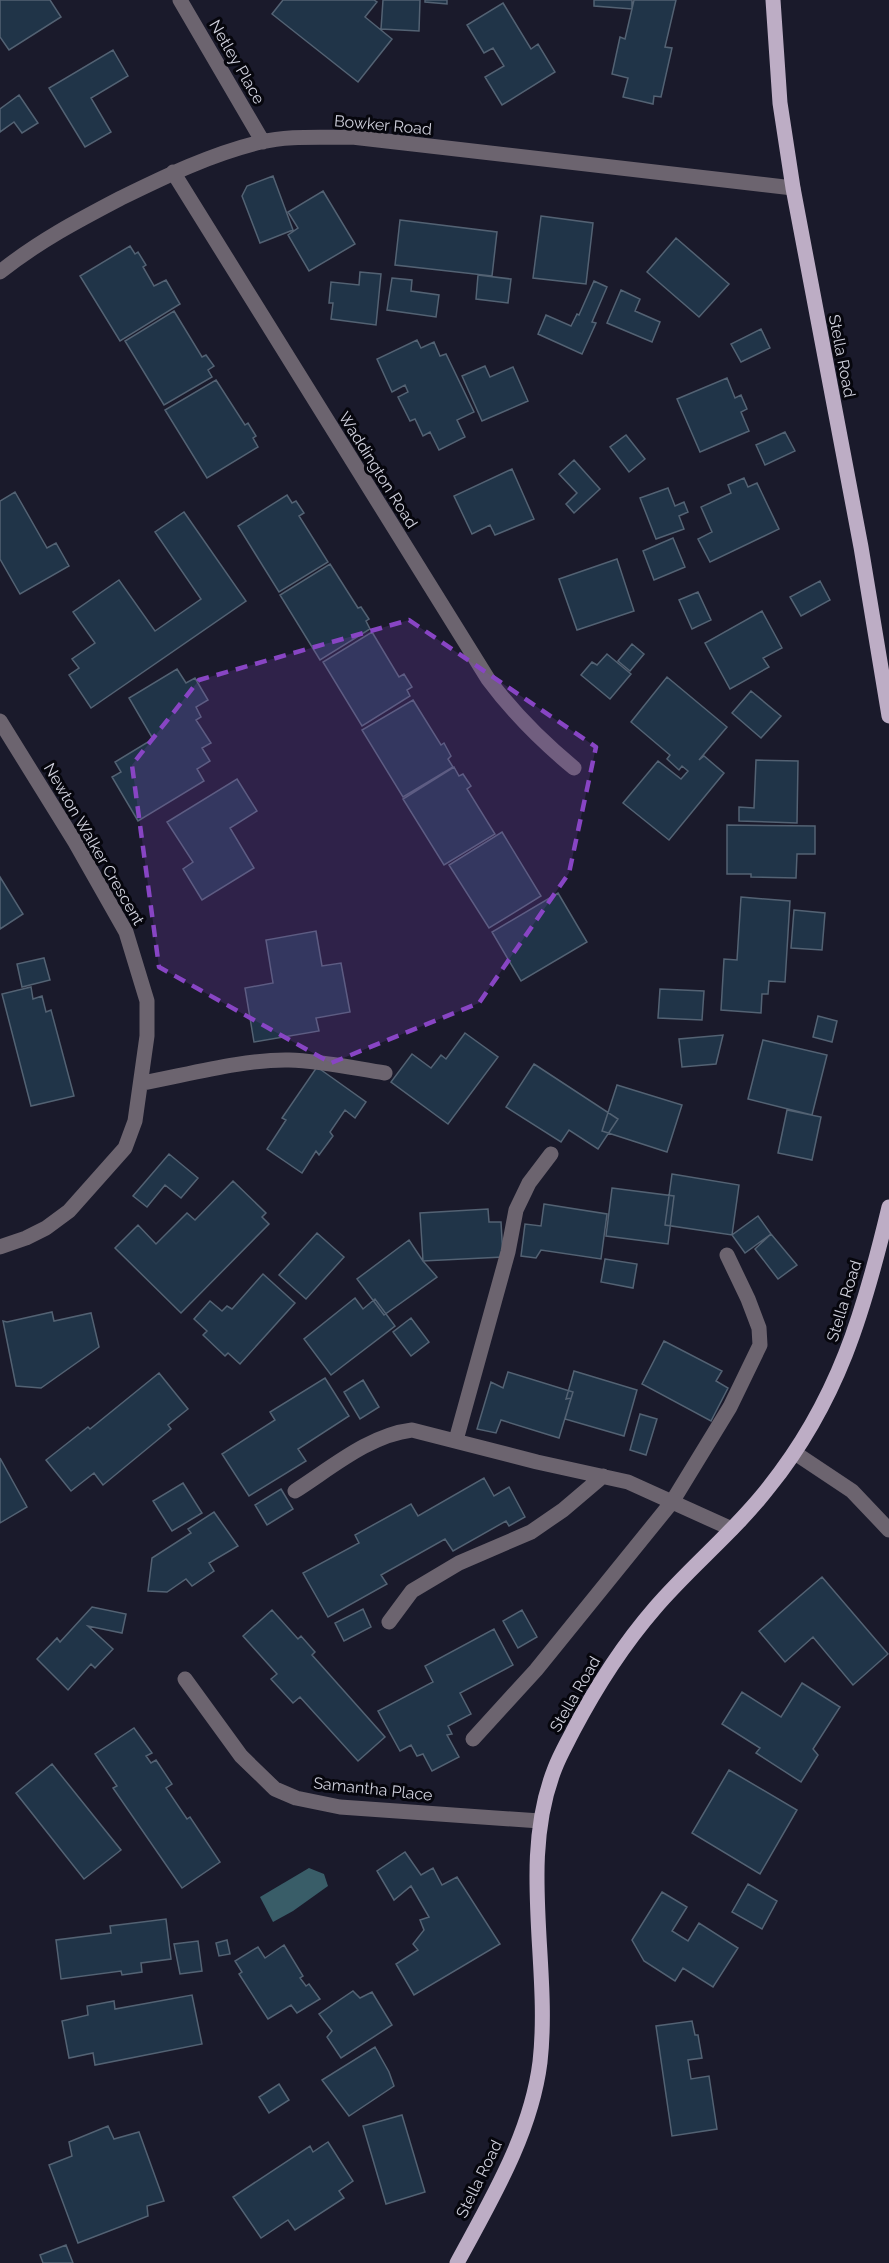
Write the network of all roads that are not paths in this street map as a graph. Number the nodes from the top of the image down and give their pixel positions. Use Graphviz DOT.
graph roads {
  1 [pos="180,0"];
  2 [pos="772,0"];
  3 [pos="262,142"];
  4 [pos="173,172"];
  5 [pos="792,188"];
  6 [pos="0,272"];
  7 [pos="889,716"];
  8 [pos="0,721"];
  9 [pos="574,768"];
  10 [pos="385,1073"];
  11 [pos="142,1083"];
  12 [pos="551,1154"];
  13 [pos="889,1207"];
  14 [pos="0,1247"];
  15 [pos="727,1254"];
  16 [pos="456,1440"];
  17 [pos="795,1453"];
  18 [pos="603,1476"];
  19 [pos="295,1491"];
  20 [pos="672,1502"];
  21 [pos="732,1529"];
  22 [pos="889,1530"];
  23 [pos="389,1622"];
  24 [pos="185,1679"];
  25 [pos="473,1739"];
  26 [pos="540,1821"];
  27 [pos="457,2263"];
  1 -- 3 [label="street, Netley Place"];
  2 -- 5 [label="main road, Stella Road"];
  3 -- 4 [label="street, Bowker Road"];
  3 -- 5 [label="street, Bowker Road"];
  4 -- 6 [label="street, Bowker Road"];
  4 -- 9 [label="street, Waddington Road"];
  5 -- 7 [label="main road, Stella Road"];
  8 -- 11 [label="street, Newton Walker Crescent"];
  10 -- 11 [label="street"];
  11 -- 14 [label="street, Newton Walker Crescent"];
  12 -- 16 [label="street"];
  13 -- 17 [label="main road, Stella Road"];
  15 -- 20 [label="street"];
  16 -- 18 [label="street"];
  16 -- 19 [label="street"];
  17 -- 21 [label="main road, Stella Road"];
  17 -- 22 [label="street"];
  18 -- 20 [label="street"];
  18 -- 23 [label="street"];
  20 -- 21 [label="street"];
  20 -- 25 [label="street"];
  21 -- 26 [label="main road, Stella Road"];
  24 -- 26 [label="street, Samantha Place"];
  26 -- 27 [label="main road, Stella Road"];
}
